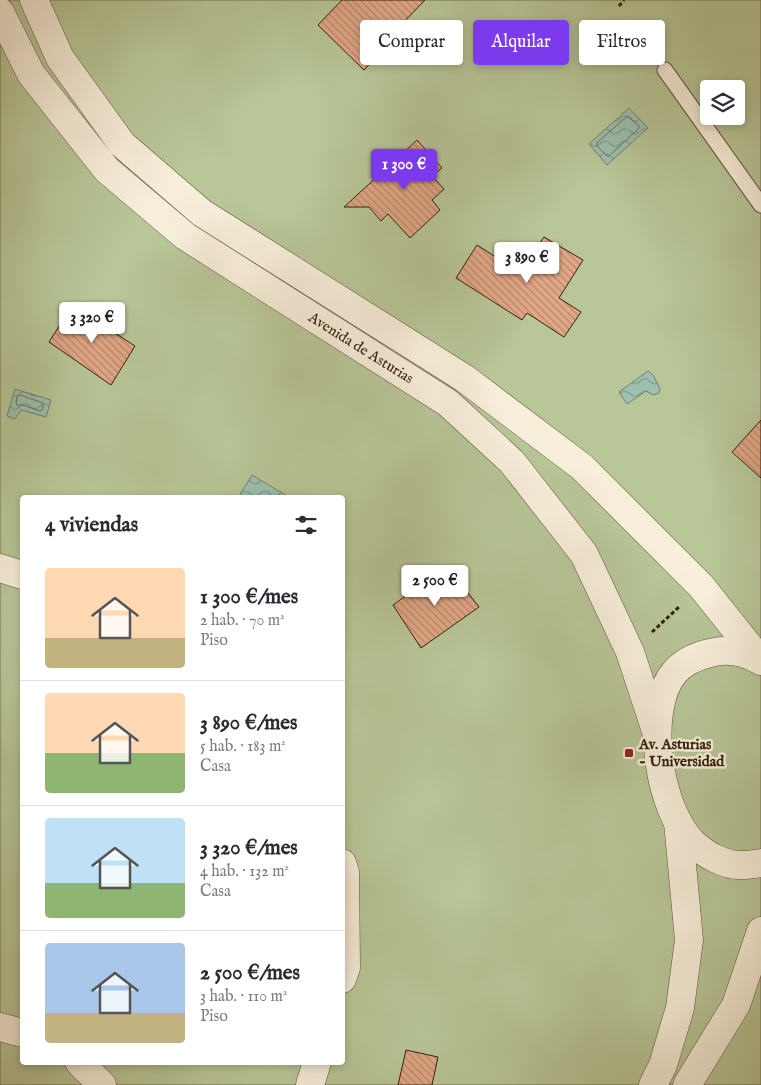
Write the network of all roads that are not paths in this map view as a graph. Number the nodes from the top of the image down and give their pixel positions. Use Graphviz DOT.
graph roads {
  1 [pos="34,0"];
  2 [pos="0,12"];
  3 [pos="7,43"];
  4 [pos="665,70"];
  5 [pos="761,205"];
  6 [pos="0,568"];
  7 [pos="20,574"];
  8 [pos="760,661"];
  9 [pos="657,734"];
  10 [pos="678,822"];
  11 [pos="761,863"];
  12 [pos="345,872"];
  13 [pos="761,931"];
  14 [pos="345,971"];
  15 [pos="0,1027"];
  16 [pos="20,1032"];
  17 [pos="82,1065"];
  18 [pos="316,1065"];
  19 [pos="102,1085"];
  20 [pos="310,1085"];
  21 [pos="653,1085"];
  22 [pos="687,1085"];
  1 -- 8 [label="street, Avenida de Asturias"];
  2 -- 3 [label="street, Avenida de Asturias"];
  3 -- 9 [label="street, Avenida de Asturias"];
  4 -- 5 [label="lane"];
  6 -- 7 [label="street"];
  8 -- 9 [label="street"];
  9 -- 10 [label="street"];
  10 -- 11 [label="street"];
  10 -- 21 [label="street"];
  12 -- 14 [label="street"];
  13 -- 22 [label="street"];
  15 -- 16 [label="street"];
  17 -- 19 [label="street"];
  18 -- 20 [label="street"];
}
